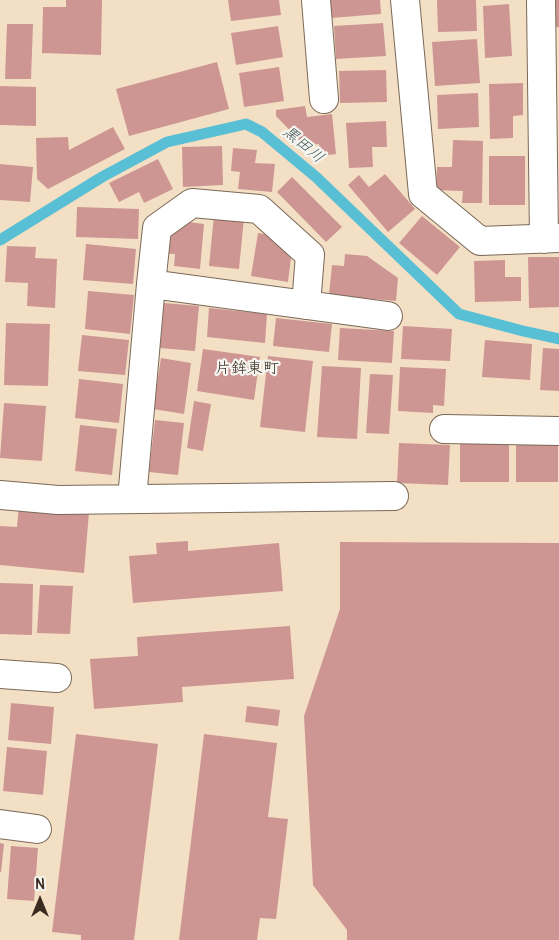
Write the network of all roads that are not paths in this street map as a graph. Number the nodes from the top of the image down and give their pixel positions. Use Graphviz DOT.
graph roads {
  1 [pos="316,0"];
  2 [pos="405,0"];
  3 [pos="541,0"];
  4 [pos="550,58"];
  5 [pos="324,99"];
  6 [pos="552,239"];
  7 [pos="151,284"];
  8 [pos="306,305"];
  9 [pos="388,316"];
  10 [pos="444,429"];
  11 [pos="559,431"];
  12 [pos="0,495"];
  13 [pos="394,496"];
  14 [pos="132,499"];
  15 [pos="0,674"];
  16 [pos="57,678"];
  17 [pos="0,824"];
  18 [pos="37,829"];
  1 -- 5 [label="street"];
  2 -- 6 [label="street"];
  3 -- 4 [label="street"];
  4 -- 6 [label="street"];
  7 -- 8 [label="street"];
  7 -- 8 [label="street"];
  7 -- 14 [label="street"];
  8 -- 9 [label="street"];
  10 -- 11 [label="street"];
  12 -- 14 [label="street"];
  13 -- 14 [label="street"];
  15 -- 16 [label="street"];
  17 -- 18 [label="street"];
}
